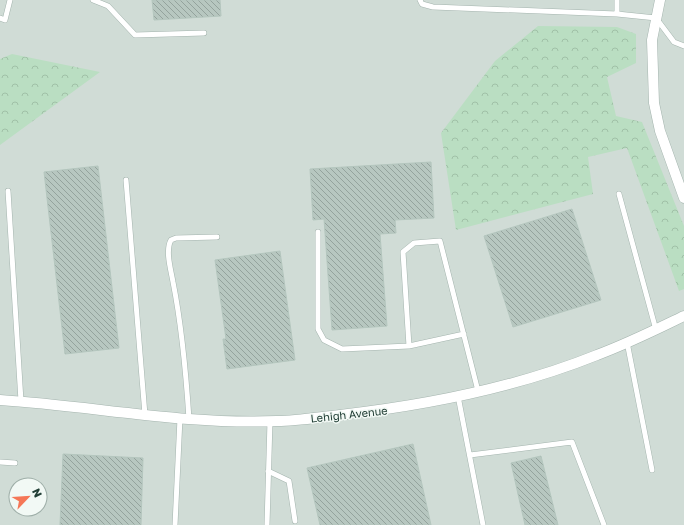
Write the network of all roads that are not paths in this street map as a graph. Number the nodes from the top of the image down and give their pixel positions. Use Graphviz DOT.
graph roads {
  1 [pos="10,0"];
  2 [pos="93,0"];
  3 [pos="420,0"];
  4 [pos="617,0"];
  5 [pos="660,0"];
  6 [pos="617,14"];
  7 [pos="0,18"];
  8 [pos="656,18"];
  9 [pos="204,33"];
  10 [pos="684,46"];
  11 [pos="126,180"];
  12 [pos="8,191"];
  13 [pos="619,194"];
  14 [pos="684,198"];
  15 [pos="318,232"];
  16 [pos="217,237"];
  17 [pos="684,316"];
  18 [pos="656,330"];
  19 [pos="464,334"];
  20 [pos="627,342"];
  21 [pos="409,346"];
  22 [pos="478,391"];
  23 [pos="458,396"];
  24 [pos="0,400"];
  25 [pos="21,401"];
  26 [pos="144,415"];
  27 [pos="184,418"];
  28 [pos="270,421"];
  29 [pos="470,455"];
  30 [pos="0,462"];
  31 [pos="15,463"];
  32 [pos="652,470"];
  33 [pos="268,471"];
  34 [pos="295,521"];
  35 [pos="175,525"];
  36 [pos="267,525"];
  37 [pos="483,525"];
  38 [pos="604,525"];
  1 -- 7 [label="lane"];
  2 -- 9 [label="lane"];
  3 -- 6 [label="lane"];
  4 -- 6 [label="lane"];
  5 -- 8 [label="street"];
  6 -- 8 [label="lane"];
  8 -- 10 [label="lane"];
  8 -- 14 [label="street"];
  11 -- 26 [label="lane"];
  12 -- 25 [label="lane"];
  13 -- 18 [label="lane"];
  15 -- 21 [label="lane"];
  16 -- 27 [label="lane"];
  17 -- 18 [label="street, Lehigh Avenue"];
  18 -- 20 [label="street, Lehigh Avenue"];
  19 -- 21 [label="lane"];
  19 -- 21 [label="lane"];
  19 -- 22 [label="lane"];
  20 -- 22 [label="street, Lehigh Avenue"];
  20 -- 32 [label="lane"];
  22 -- 23 [label="street, Lehigh Avenue"];
  23 -- 28 [label="street, Lehigh Avenue"];
  23 -- 29 [label="lane"];
  24 -- 25 [label="street, Lehigh Avenue"];
  25 -- 26 [label="street, Lehigh Avenue"];
  26 -- 27 [label="street, Lehigh Avenue"];
  27 -- 28 [label="street, Lehigh Avenue"];
  27 -- 35 [label="lane"];
  28 -- 33 [label="lane"];
  29 -- 37 [label="lane"];
  29 -- 38 [label="lane"];
  30 -- 31 [label="lane"];
  33 -- 34 [label="lane"];
  33 -- 36 [label="lane"];
}
